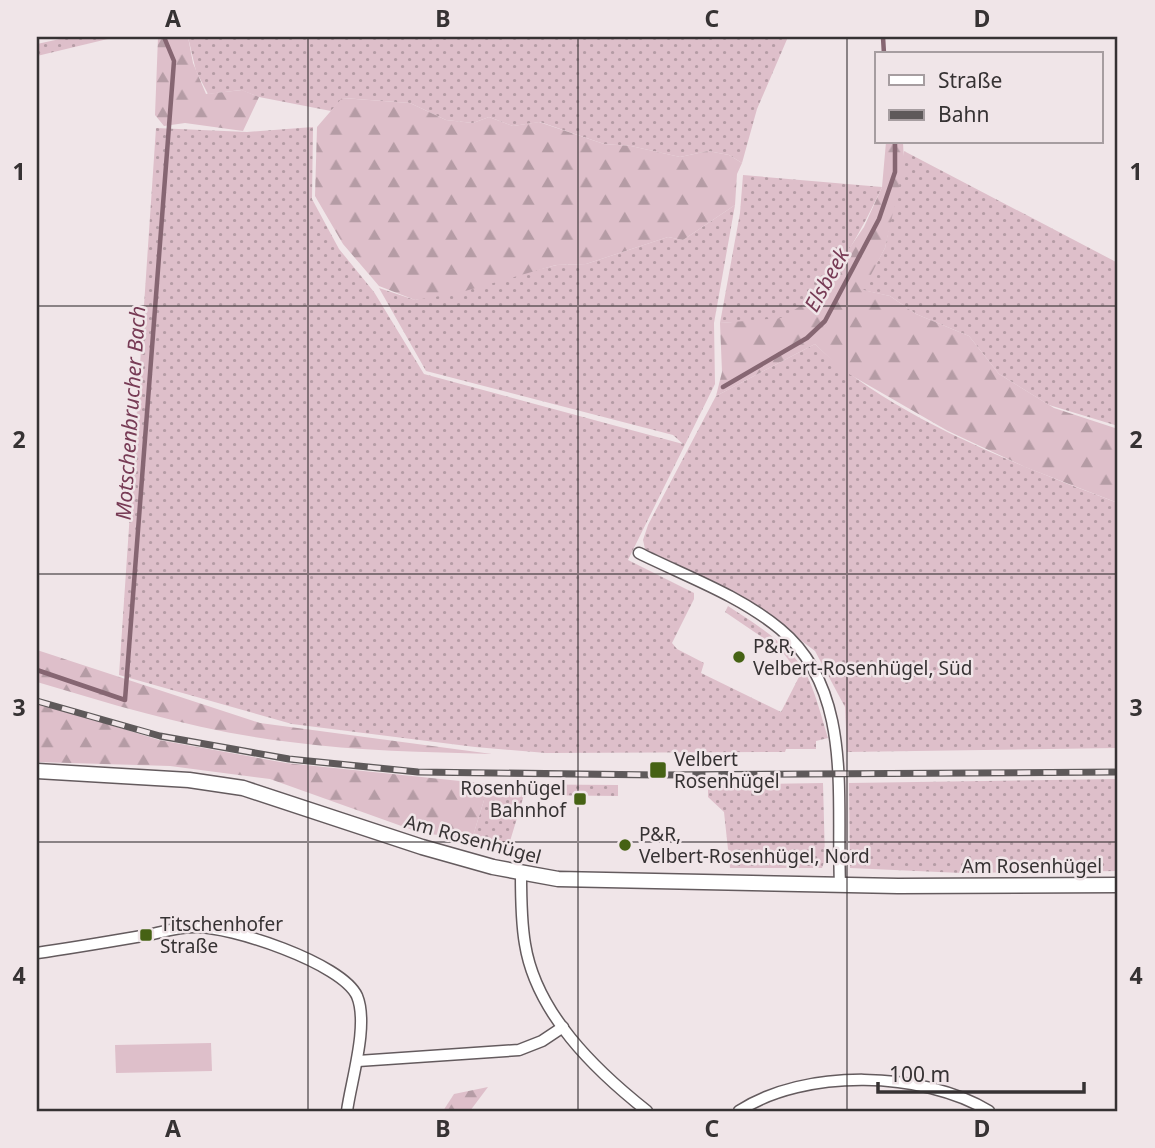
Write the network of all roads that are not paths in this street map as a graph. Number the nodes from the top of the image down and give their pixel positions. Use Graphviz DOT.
graph roads {
  1 [pos="639,552"];
  2 [pos="37,771"];
  3 [pos="521,874"];
  4 [pos="840,884"];
  5 [pos="1118,885"];
  6 [pos="37,953"];
  7 [pos="563,1027"];
  8 [pos="358,1061"];
  9 [pos="346,1111"];
  10 [pos="647,1111"];
  11 [pos="739,1111"];
  12 [pos="989,1111"];
  1 -- 4 [label="street"];
  2 -- 3 [label="street, Am Rosenhügel"];
  3 -- 4 [label="street, Am Rosenhügel"];
  3 -- 7 [label="street"];
  4 -- 5 [label="street, Am Rosenhügel"];
  6 -- 8 [label="street"];
  7 -- 8 [label="street"];
  7 -- 10 [label="street"];
  8 -- 9 [label="street"];
  11 -- 12 [label="street"];
}
